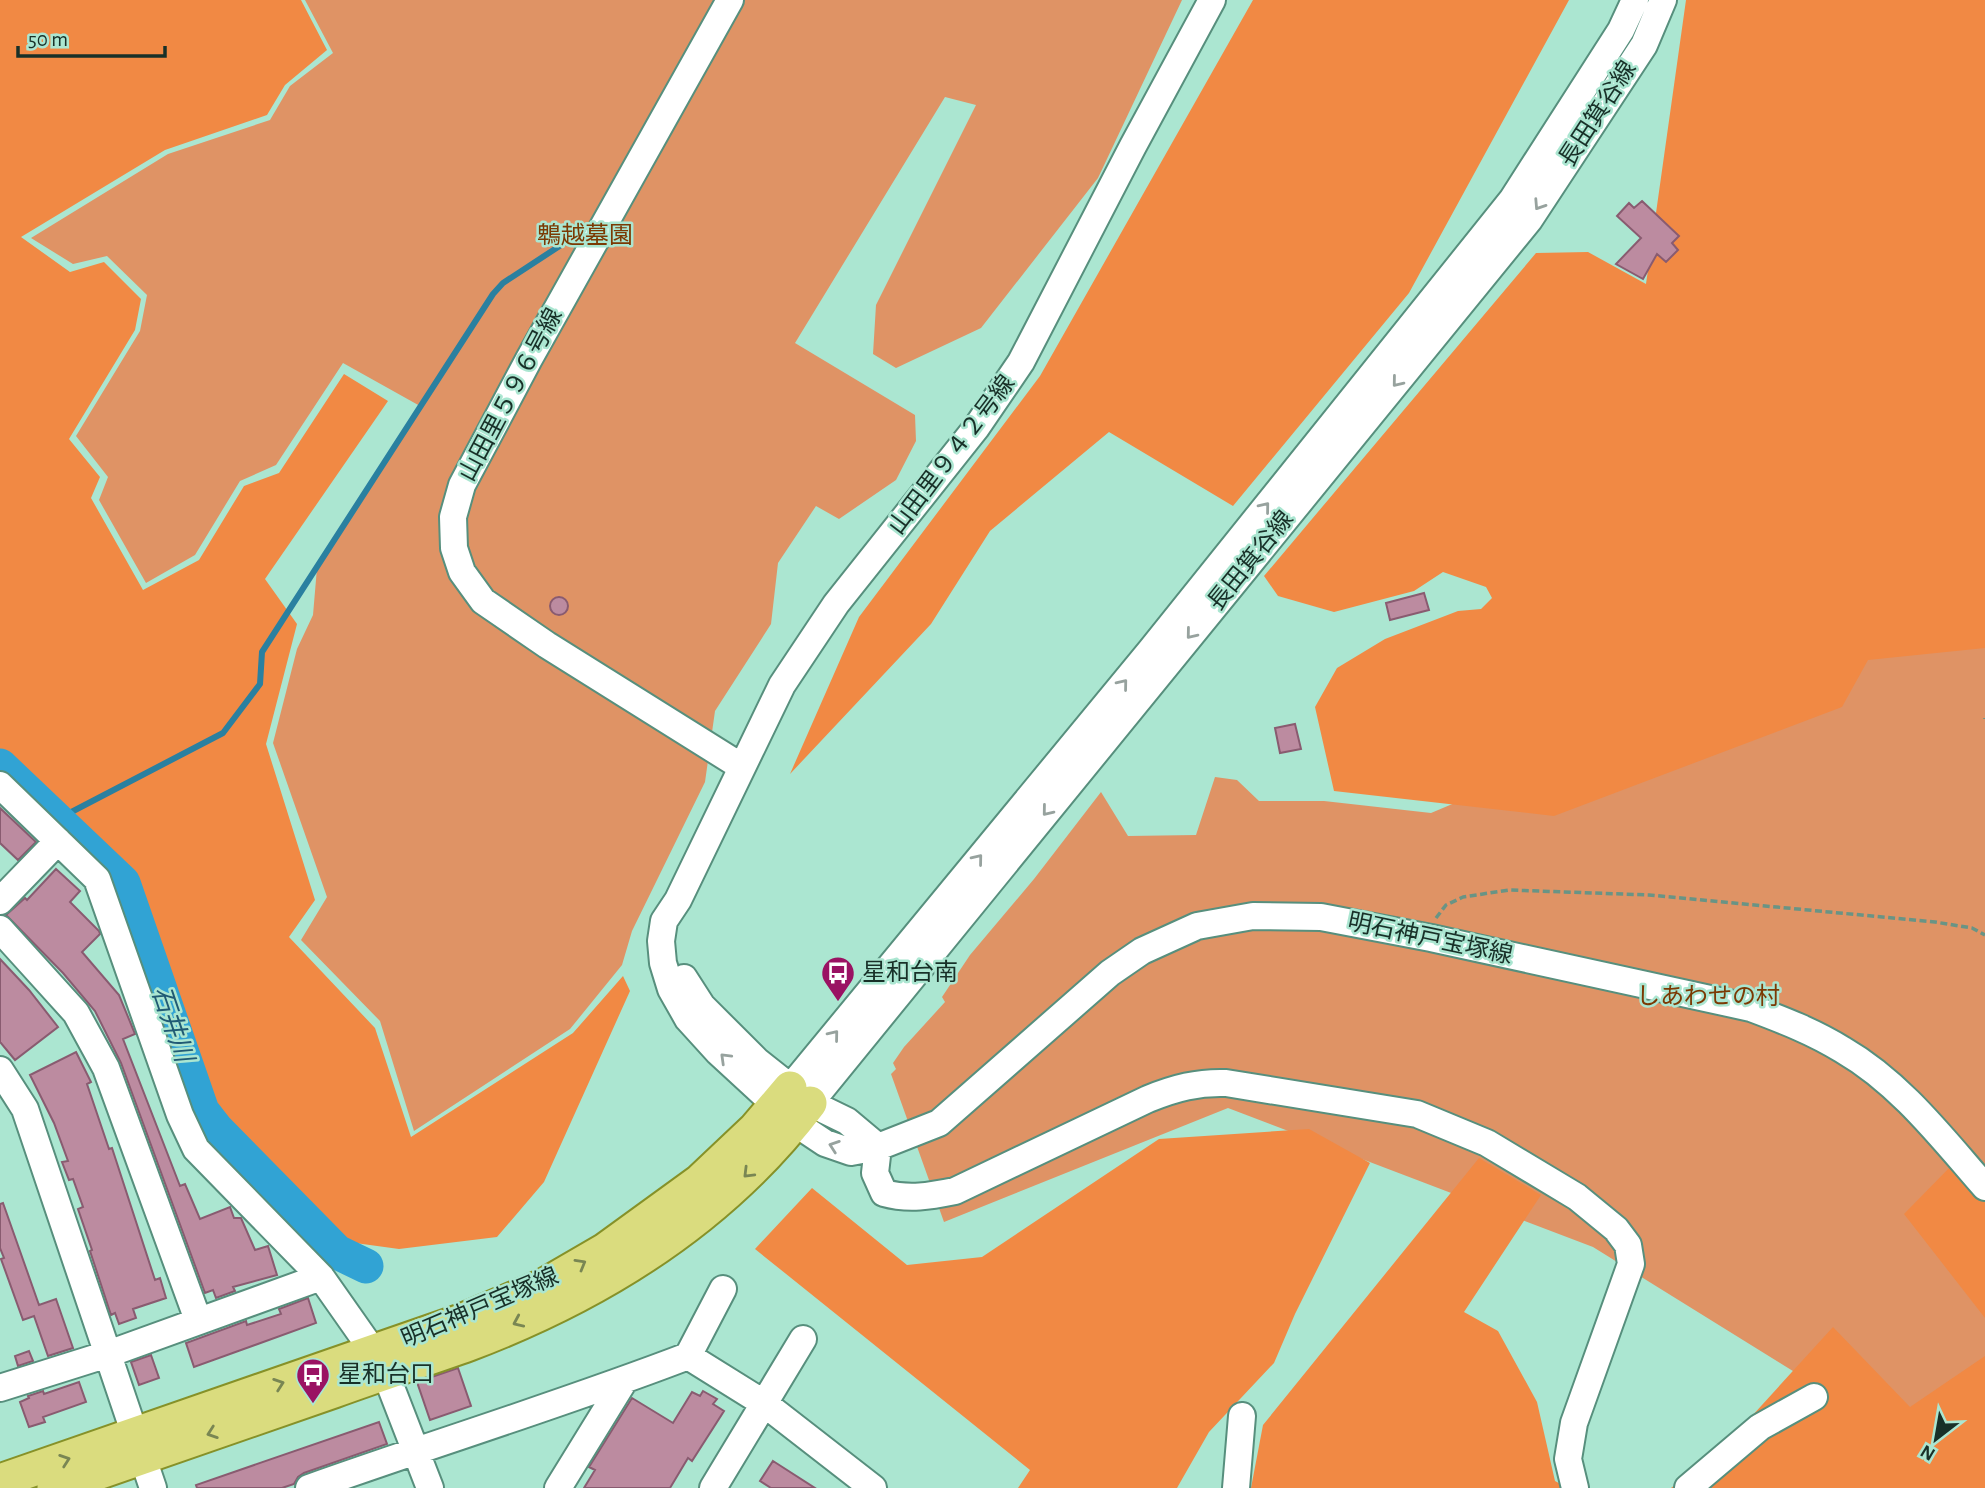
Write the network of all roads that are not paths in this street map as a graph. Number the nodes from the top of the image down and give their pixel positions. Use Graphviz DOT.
graph roads {
  1 [pos="730,0"];
  2 [pos="1212,0"];
  3 [pos="1635,0"];
  4 [pos="1663,0"];
  5 [pos="741,767"];
  6 [pos="0,785"];
  7 [pos="58,841"];
  8 [pos="0,901"];
  9 [pos="0,929"];
  10 [pos="0,1070"];
  11 [pos="793,1105"];
  12 [pos="878,1147"];
  13 [pos="1985,1187"];
  14 [pos="321,1277"];
  15 [pos="723,1289"];
  16 [pos="198,1320"];
  17 [pos="803,1339"];
  18 [pos="108,1354"];
  19 [pos="688,1356"];
  20 [pos="379,1362"];
  21 [pos="624,1381"];
  22 [pos="0,1388"];
  23 [pos="1814,1397"];
  24 [pos="765,1404"];
  25 [pos="1242,1416"];
  26 [pos="417,1449"];
  27 [pos="143,1461"];
  28 [pos="0,1482"];
  29 [pos="54,1488"];
  30 [pos="309,1488"];
  31 [pos="430,1488"];
  32 [pos="558,1488"];
  33 [pos="713,1488"];
  34 [pos="873,1488"];
  35 [pos="1236,1488"];
  36 [pos="1575,1488"];
  37 [pos="1688,1488"];
  1 -- 5 [label="street, 山田里５９６号線"];
  2 -- 5 [label="street, 山田里９４２号線"];
  11 -- 3 [label="street, 長田箕谷線, one-way"];
  4 -- 11 [label="street, 長田箕谷線, one-way"];
  5 -- 11 [label="street, 山田里９４２号線"];
  6 -- 7 [label="street"];
  7 -- 8 [label="street"];
  7 -- 14 [label="street"];
  9 -- 16 [label="street"];
  10 -- 18 [label="street"];
  11 -- 12 [label="street, 明石神戸宝塚線"];
  11 -- 20 [label="main road, 明石神戸宝塚線"];
  12 -- 13 [label="street, 明石神戸宝塚線"];
  12 -- 36 [label="street"];
  14 -- 16 [label="street"];
  14 -- 20 [label="street"];
  15 -- 19 [label="street"];
  16 -- 18 [label="street"];
  17 -- 24 [label="street"];
  18 -- 22 [label="street"];
  18 -- 27 [label="street"];
  19 -- 21 [label="street"];
  19 -- 24 [label="street"];
  20 -- 26 [label="street"];
  20 -- 27 [label="main road, 明石神戸宝塚線"];
  21 -- 26 [label="street"];
  21 -- 32 [label="street"];
  23 -- 37 [label="street"];
  24 -- 33 [label="street"];
  24 -- 34 [label="street"];
  25 -- 35 [label="street"];
  26 -- 30 [label="street"];
  26 -- 31 [label="street"];
  28 -- 27 [label="main road, 明石神戸宝塚線, one-way"];
  27 -- 29 [label="main road, 明石神戸宝塚線"];
}
